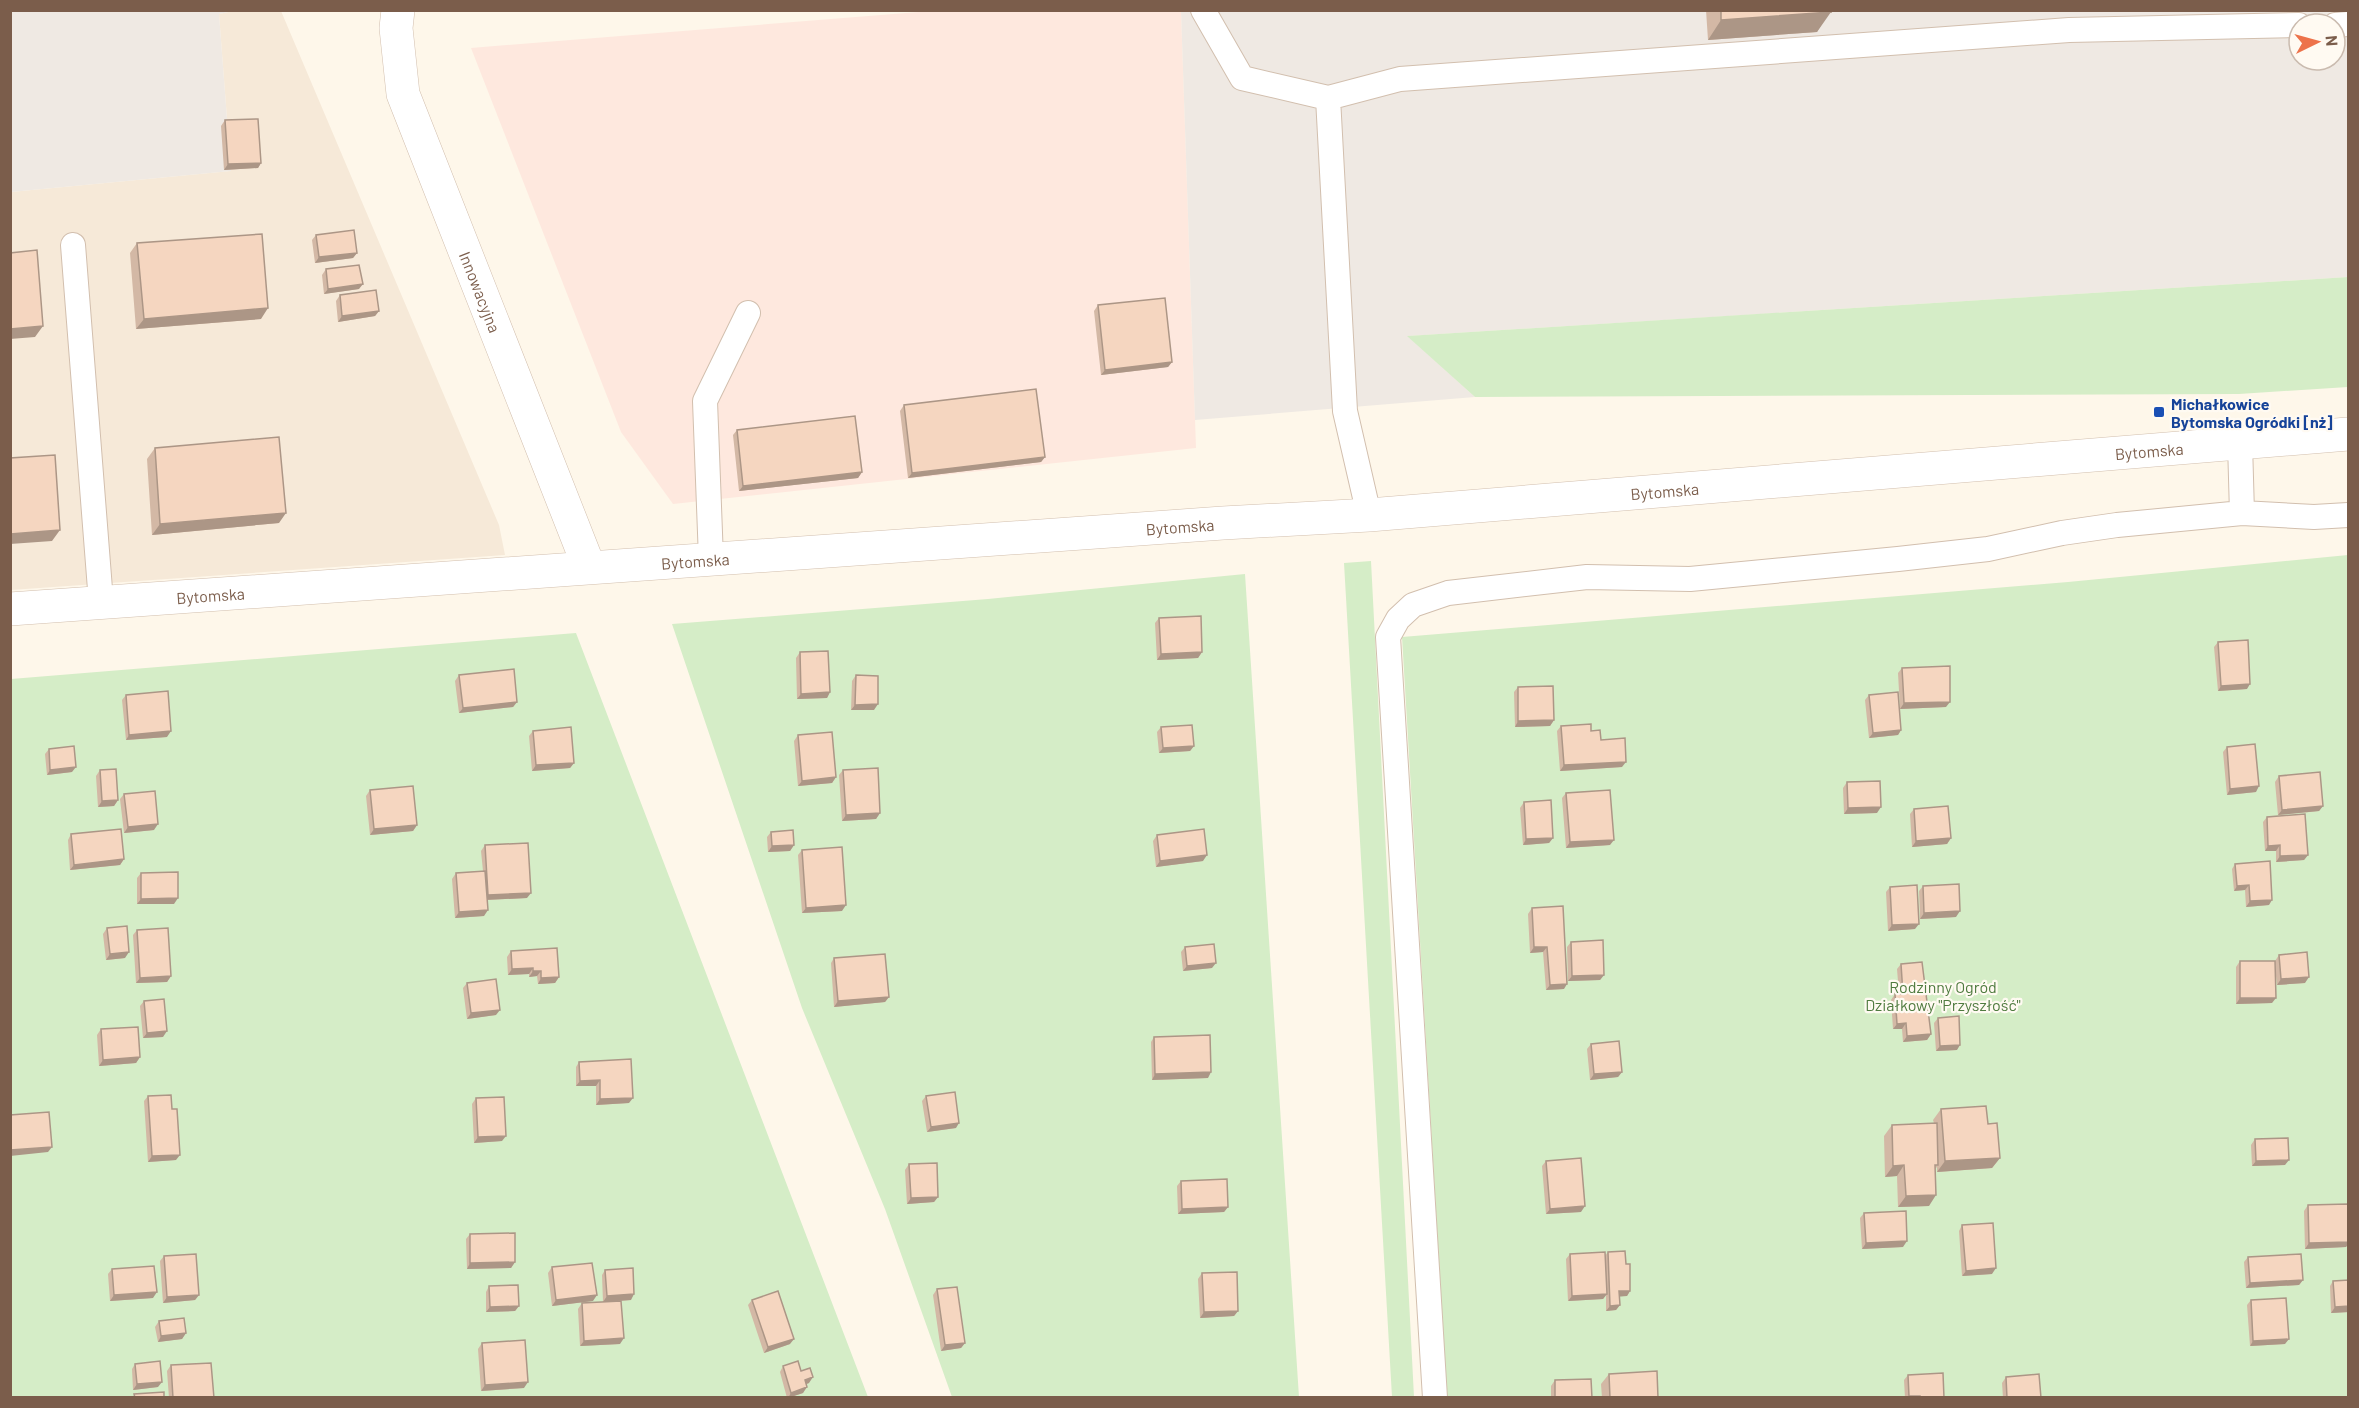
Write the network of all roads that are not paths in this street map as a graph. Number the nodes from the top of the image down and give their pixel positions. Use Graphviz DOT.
graph roads {
  1 [pos="398,10"];
  2 [pos="1203,10"];
  3 [pos="2068,20"];
  4 [pos="2287,25"];
  5 [pos="1328,98"];
  6 [pos="73,245"];
  7 [pos="748,313"];
  8 [pos="2349,434"];
  9 [pos="2240,443"];
  10 [pos="2242,513"];
  11 [pos="1369,515"];
  12 [pos="2349,515"];
  13 [pos="711,559"];
  14 [pos="589,567"];
  15 [pos="101,602"];
  16 [pos="10,609"];
  17 [pos="1435,1398"];
  1 -- 14 [label="street, Innowacyjna"];
  2 -- 5 [label="lane"];
  3 -- 4 [label="lane"];
  3 -- 5 [label="lane"];
  5 -- 11 [label="lane"];
  6 -- 15 [label="lane"];
  7 -- 13 [label="lane"];
  8 -- 9 [label="street, Bytomska"];
  9 -- 10 [label="lane"];
  9 -- 11 [label="street, Bytomska"];
  10 -- 12 [label="lane"];
  10 -- 17 [label="lane"];
  11 -- 13 [label="street, Bytomska"];
  13 -- 14 [label="street, Bytomska"];
  14 -- 15 [label="street, Bytomska"];
  15 -- 16 [label="street, Bytomska"];
}
